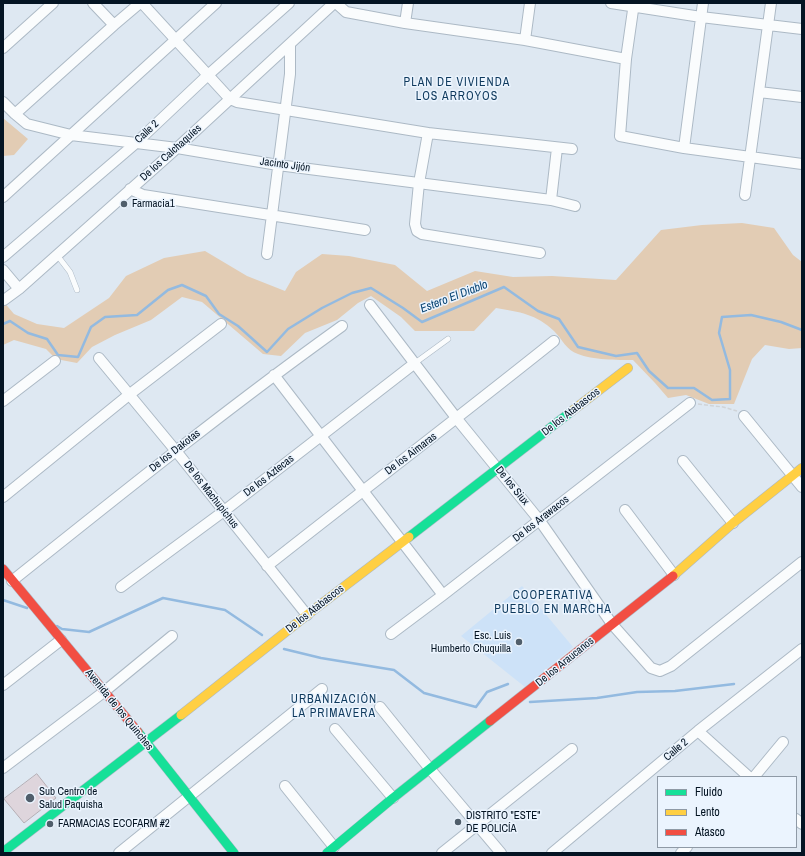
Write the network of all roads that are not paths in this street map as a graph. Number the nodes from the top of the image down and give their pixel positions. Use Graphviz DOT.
graph roads {
  1 [pos="53,3"];
  2 [pos="93,3"];
  3 [pos="141,3"];
  4 [pos="216,3"];
  5 [pos="289,3"];
  6 [pos="335,3"];
  7 [pos="408,3"];
  8 [pos="530,3"];
  9 [pos="611,3"];
  10 [pos="702,3"];
  11 [pos="771,3"];
  12 [pos="633,5"];
  13 [pos="701,17"];
  14 [pos="405,23"];
  15 [pos="114,25"];
  16 [pos="768,25"];
  17 [pos="802,29"];
  18 [pos="175,39"];
  19 [pos="524,40"];
  20 [pos="290,44"];
  21 [pos="3,48"];
  22 [pos="626,59"];
  23 [pos="208,75"];
  24 [pos="759,92"];
  25 [pos="802,97"];
  26 [pos="230,99"];
  27 [pos="3,102"];
  28 [pos="286,110"];
  29 [pos="15,114"];
  30 [pos="428,133"];
  31 [pos="71,135"];
  32 [pos="136,143"];
  33 [pos="177,148"];
  34 [pos="557,148"];
  35 [pos="684,148"];
  36 [pos="572,149"];
  37 [pos="750,157"];
  38 [pos="802,164"];
  39 [pos="278,165"];
  40 [pos="419,183"];
  41 [pos="130,189"];
  42 [pos="745,195"];
  43 [pos="3,197"];
  44 [pos="551,200"];
  45 [pos="575,206"];
  46 [pos="272,215"];
  47 [pos="365,230"];
  48 [pos="540,253"];
  49 [pos="267,254"];
  50 [pos="57,255"];
  51 [pos="3,257"];
  52 [pos="3,270"];
  53 [pos="19,289"];
  54 [pos="77,290"];
  55 [pos="4,300"];
  56 [pos="370,305"];
  57 [pos="221,324"];
  58 [pos="342,326"];
  59 [pos="448,339"];
  60 [pos="554,341"];
  61 [pos="99,358"];
  62 [pos="55,361"];
  63 [pos="415,363"];
  64 [pos="628,368"];
  65 [pos="274,375"];
  66 [pos="130,394"];
  67 [pos="3,401"];
  68 [pos="690,403"];
  69 [pos="744,416"];
  70 [pos="458,419"];
  71 [pos="320,436"];
  72 [pos="176,451"];
  73 [pos="683,461"];
  74 [pos="802,468"];
  75 [pos="498,469"];
  76 [pos="792,475"];
  77 [pos="802,487"];
  78 [pos="362,491"];
  79 [pos="3,498"];
  80 [pos="625,510"];
  81 [pos="224,511"];
  82 [pos="540,521"];
  83 [pos="732,523"];
  84 [pos="401,542"];
  85 [pos="802,562"];
  86 [pos="267,566"];
  87 [pos="3,569"];
  88 [pos="674,575"];
  89 [pos="12,581"];
  90 [pos="121,587"];
  91 [pos="443,595"];
  92 [pos="307,615"];
  93 [pos="612,624"];
  94 [pos="391,634"];
  95 [pos="172,636"];
  96 [pos="61,640"];
  97 [pos="802,649"];
  98 [pos="3,685"];
  99 [pos="322,689"];
  100 [pos="105,691"];
  101 [pos="380,707"];
  102 [pos="335,729"];
  103 [pos="698,731"];
  104 [pos="782,742"];
  105 [pos="146,743"];
  106 [pos="572,750"];
  107 [pos="3,768"];
  108 [pos="430,770"];
  109 [pos="747,776"];
  110 [pos="755,776"];
  111 [pos="285,786"];
  112 [pos="188,796"];
  113 [pos="393,798"];
  114 [pos="477,824"];
  115 [pos="330,850"];
  116 [pos="3,852"];
  117 [pos="119,853"];
  118 [pos="234,853"];
  119 [pos="442,853"];
  120 [pos="501,853"];
  121 [pos="552,853"];
  1 -- 21 [label="street"];
  2 -- 15 [label="street"];
  3 -- 15 [label="street"];
  3 -- 18 [label="street"];
  4 -- 18 [label="street"];
  5 -- 23 [label="street, Calle 2"];
  6 -- 14 [label="street"];
  6 -- 20 [label="street, De los Calchaquíes"];
  7 -- 14 [label="street"];
  8 -- 19 [label="street"];
  9 -- 12 [label="street"];
  10 -- 13 [label="street"];
  11 -- 16 [label="street"];
  12 -- 13 [label="street"];
  12 -- 22 [label="street"];
  13 -- 16 [label="street"];
  13 -- 35 [label="street"];
  14 -- 19 [label="street"];
  15 -- 29 [label="street"];
  16 -- 17 [label="street"];
  16 -- 24 [label="street"];
  18 -- 23 [label="street"];
  18 -- 31 [label="street"];
  19 -- 22 [label="street"];
  20 -- 26 [label="street, De los Calchaquíes"];
  20 -- 28 [label="street"];
  22 -- 35 [label="street"];
  23 -- 26 [label="street"];
  23 -- 32 [label="street, Calle 2"];
  24 -- 25 [label="street"];
  24 -- 37 [label="street"];
  26 -- 28 [label="street"];
  26 -- 33 [label="street, De los Calchaquíes"];
  27 -- 29 [label="street, Jacinto Jijón"];
  28 -- 30 [label="street"];
  28 -- 39 [label="street"];
  29 -- 31 [label="street, Jacinto Jijón"];
  30 -- 34 [label="street"];
  30 -- 40 [label="street"];
  31 -- 32 [label="street, Jacinto Jijón"];
  31 -- 43 [label="street"];
  32 -- 33 [label="street, Jacinto Jijón"];
  32 -- 51 [label="street, Calle 2"];
  33 -- 39 [label="street, Jacinto Jijón"];
  33 -- 41 [label="street, De los Calchaquíes"];
  34 -- 36 [label="street"];
  34 -- 44 [label="street"];
  35 -- 37 [label="street"];
  37 -- 38 [label="street"];
  37 -- 42 [label="street"];
  39 -- 40 [label="street, Jacinto Jijón"];
  39 -- 46 [label="street"];
  40 -- 44 [label="street, Jacinto Jijón"];
  40 -- 48 [label="street"];
  41 -- 46 [label="street"];
  41 -- 50 [label="street, De los Calchaquíes"];
  44 -- 45 [label="street, Jacinto Jijón"];
  46 -- 47 [label="street"];
  46 -- 49 [label="street"];
  50 -- 53 [label="street, De los Calchaquíes"];
  50 -- 54 [label="lane"];
  52 -- 53 [label="street"];
  53 -- 55 [label="street, De los Calchaquíes"];
  56 -- 63 [label="street, De los Siux"];
  57 -- 66 [label="street"];
  58 -- 65 [label="street, De los Dakotas"];
  59 -- 63 [label="lane"];
  60 -- 70 [label="street, De los Aimaras"];
  61 -- 66 [label="street, De los Machupichus"];
  62 -- 67 [label="street"];
  63 -- 70 [label="street, De los Siux"];
  63 -- 71 [label="street, De los Aztecas"];
  64 -- 75 [label="street, De los Atabascos"];
  65 -- 71 [label="street"];
  65 -- 72 [label="street, De los Dakotas"];
  66 -- 72 [label="street, De los Machupichus"];
  66 -- 79 [label="street"];
  68 -- 82 [label="street, De los Arawacos"];
  69 -- 76 [label="street"];
  70 -- 75 [label="street, De los Siux"];
  70 -- 78 [label="street, De los Aimaras"];
  71 -- 78 [label="street"];
  71 -- 81 [label="street, De los Aztecas"];
  72 -- 81 [label="street, De los Machupichus"];
  72 -- 89 [label="street, De los Dakotas"];
  73 -- 83 [label="street"];
  74 -- 76 [label="street, De los Araucanos"];
  75 -- 82 [label="street, De los Siux"];
  75 -- 84 [label="street, De los Atabascos"];
  76 -- 77 [label="street"];
  76 -- 83 [label="street, De los Araucanos"];
  78 -- 84 [label="street"];
  78 -- 86 [label="street, De los Aimaras"];
  80 -- 88 [label="street"];
  81 -- 86 [label="street, De los Machupichus"];
  81 -- 90 [label="street, De los Aztecas"];
  82 -- 91 [label="street, De los Arawacos"];
  82 -- 93 [label="street, De los Siux"];
  83 -- 88 [label="street, De los Araucanos"];
  84 -- 91 [label="street"];
  84 -- 92 [label="street, De los Atabascos"];
  85 -- 93 [label="street, De los Siux"];
  86 -- 92 [label="street, De los Machupichus"];
  87 -- 89 [label="street, Avenida de los Quinches"];
  88 -- 93 [label="street, De los Araucanos"];
  89 -- 96 [label="street, Avenida de los Quinches"];
  91 -- 94 [label="street, De los Arawacos"];
  92 -- 105 [label="street, De los Atabascos"];
  93 -- 108 [label="street, De los Araucanos"];
  95 -- 100 [label="street"];
  96 -- 98 [label="street"];
  96 -- 100 [label="street, Avenida de los Quinches"];
  97 -- 103 [label="street, Calle 2"];
  99 -- 112 [label="street"];
  100 -- 105 [label="street, Avenida de los Quinches"];
  100 -- 107 [label="street"];
  101 -- 108 [label="street"];
  102 -- 113 [label="street"];
  103 -- 109 [label="street"];
  103 -- 121 [label="street, Calle 2"];
  104 -- 110 [label="street"];
  105 -- 112 [label="street, Avenida de los Quinches"];
  105 -- 116 [label="street, De los Atabascos"];
  106 -- 114 [label="street"];
  108 -- 113 [label="street, De los Araucanos"];
  108 -- 114 [label="street"];
  111 -- 115 [label="street"];
  112 -- 117 [label="street"];
  112 -- 118 [label="street, Avenida de los Quinches"];
  113 -- 115 [label="street, De los Araucanos"];
  114 -- 119 [label="street"];
  114 -- 120 [label="street"];
}
